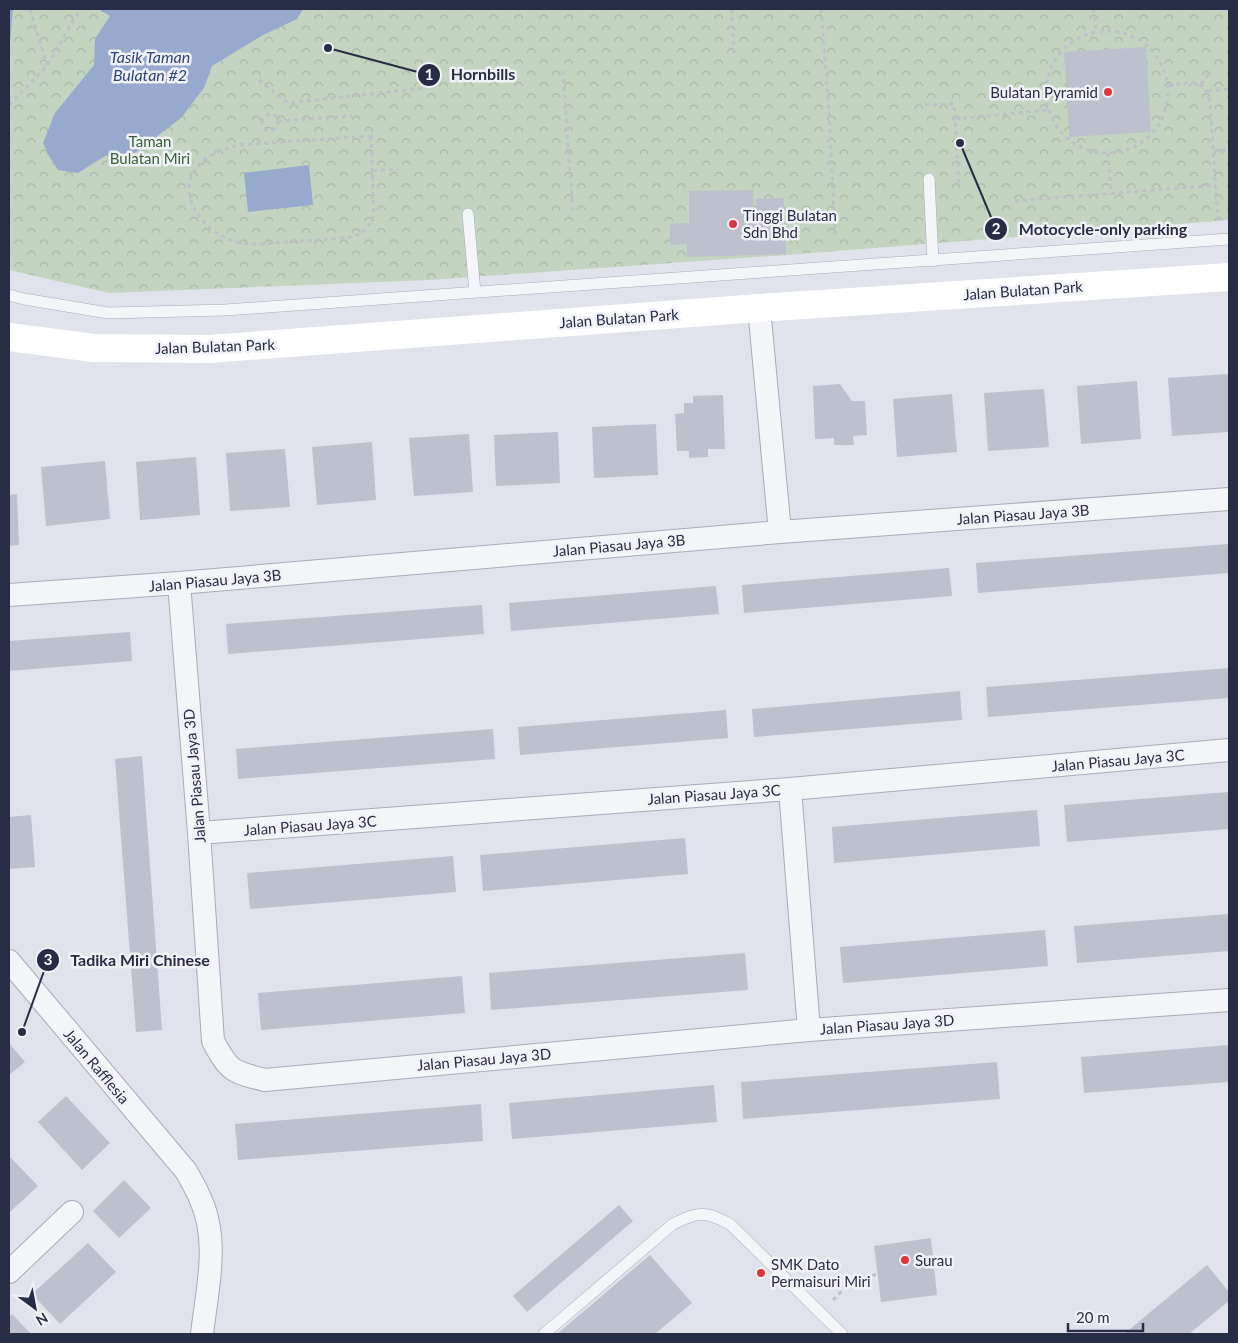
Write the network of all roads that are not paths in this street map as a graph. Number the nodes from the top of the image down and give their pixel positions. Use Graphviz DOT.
graph roads {
  1 [pos="929,179"];
  2 [pos="468,214"];
  3 [pos="1224,239"];
  4 [pos="933,261"];
  5 [pos="1229,277"];
  6 [pos="475,292"];
  7 [pos="9,295"];
  8 [pos="759,308"];
  9 [pos="9,337"];
  10 [pos="1229,500"];
  11 [pos="780,532"];
  12 [pos="179,583"];
  13 [pos="9,595"];
  14 [pos="1229,750"];
  15 [pos="790,789"];
  16 [pos="199,833"];
  17 [pos="9,960"];
  18 [pos="1229,1000"];
  19 [pos="809,1030"];
  20 [pos="72,1212"];
  21 [pos="9,1272"];
  22 [pos="202,1334"];
  23 [pos="544,1334"];
  24 [pos="842,1334"];
  1 -- 4 [label="lane"];
  2 -- 6 [label="lane"];
  3 -- 4 [label="lane"];
  4 -- 6 [label="lane"];
  5 -- 8 [label="street, Jalan Bulatan Park"];
  6 -- 7 [label="lane"];
  8 -- 9 [label="street, Jalan Bulatan Park"];
  8 -- 11 [label="street"];
  10 -- 11 [label="street, Jalan Piasau Jaya 3B"];
  11 -- 12 [label="street, Jalan Piasau Jaya 3B"];
  12 -- 13 [label="street, Jalan Piasau Jaya 3B"];
  12 -- 16 [label="street, Jalan Piasau Jaya 3D"];
  14 -- 15 [label="street, Jalan Piasau Jaya 3C"];
  15 -- 16 [label="street, Jalan Piasau Jaya 3C"];
  15 -- 19 [label="street"];
  16 -- 19 [label="street, Jalan Piasau Jaya 3D"];
  17 -- 22 [label="street, Jalan Rafflesia"];
  18 -- 19 [label="street, Jalan Piasau Jaya 3D"];
  20 -- 21 [label="street"];
  23 -- 24 [label="lane"];
}
